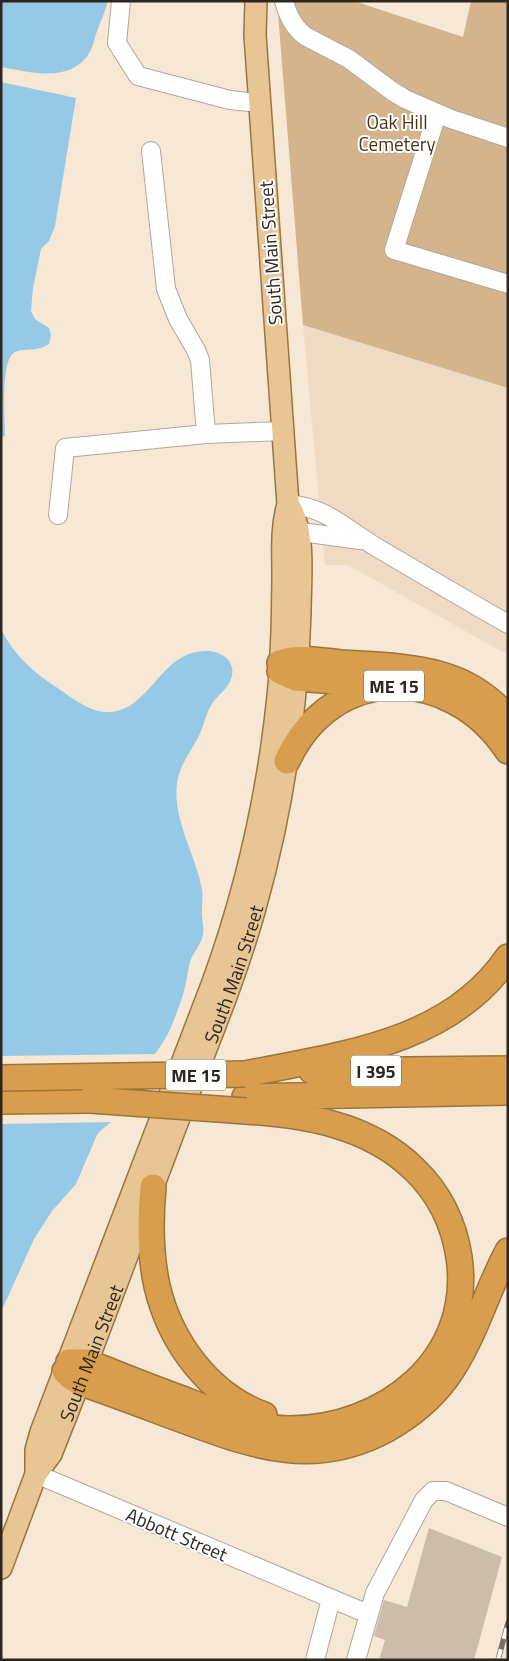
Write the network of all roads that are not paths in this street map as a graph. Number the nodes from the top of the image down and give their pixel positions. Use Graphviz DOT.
graph roads {
  1 [pos="121,1"];
  2 [pos="256,1"];
  3 [pos="284,1"];
  4 [pos="260,103"];
  5 [pos="437,114"];
  6 [pos="508,138"];
  7 [pos="151,151"];
  8 [pos="508,284"];
  9 [pos="283,431"];
  10 [pos="206,434"];
  11 [pos="288,504"];
  12 [pos="58,515"];
  13 [pos="291,531"];
  14 [pos="366,541"];
  15 [pos="508,624"];
  16 [pos="289,668"];
  17 [pos="398,686"];
  18 [pos="508,719"];
  19 [pos="508,751"];
  20 [pos="287,761"];
  21 [pos="508,957"];
  22 [pos="508,1069"];
  23 [pos="1,1078"];
  24 [pos="508,1092"];
  25 [pos="245,1094"];
  26 [pos="1,1101"];
  27 [pos="153,1187"];
  28 [pos="508,1251"];
  29 [pos="75,1369"];
  30 [pos="328,1425"];
  31 [pos="36,1474"];
  32 [pos="508,1517"];
  33 [pos="1,1568"];
  34 [pos="324,1596"];
  35 [pos="368,1614"];
  36 [pos="315,1660"];
  37 [pos="356,1660"];
  1 -- 4 [label="street"];
  2 -- 4 [label="main road, South Main Street"];
  3 -- 5 [label="street"];
  4 -- 9 [label="main road, South Main Street"];
  5 -- 6 [label="street"];
  5 -- 8 [label="street"];
  7 -- 10 [label="street"];
  9 -- 10 [label="street"];
  9 -- 11 [label="main road, South Main Street"];
  10 -- 12 [label="street"];
  11 -- 13 [label="main road, South Main Street"];
  11 -- 14 [label="street"];
  13 -- 14 [label="street"];
  13 -- 16 [label="main road, South Main Street"];
  14 -- 15 [label="street"];
  16 -- 17 [label="highway"];
  16 -- 18 [label="highway"];
  16 -- 20 [label="main road, South Main Street"];
  16 -- 29 [label="main road, South Main Street"];
  17 -- 19 [label="highway, ME 15"];
  17 -- 20 [label="highway, ME 15"];
  20 -- 27 [label="main road, South Main Street / ME 15"];
  21 -- 25 [label="highway, ME 15"];
  22 -- 25 [label="highway, I 395"];
  23 -- 25 [label="highway, I 395, bridge"];
  24 -- 25 [label="highway, I 395"];
  25 -- 26 [label="highway, ME 15, bridge"];
  25 -- 30 [label="highway, ME 15"];
  27 -- 29 [label="main road, South Main Street / ME 15"];
  27 -- 30 [label="highway"];
  28 -- 29 [label="highway"];
  29 -- 30 [label="highway, ME 15"];
  29 -- 31 [label="main road, South Main Street / ME 15"];
  31 -- 33 [label="main road, South Main Street / ME 15"];
  31 -- 34 [label="street, Abbott Street"];
  32 -- 35 [label="street"];
  34 -- 35 [label="street, Abbott Street"];
  34 -- 36 [label="street"];
  35 -- 37 [label="street"];
}
